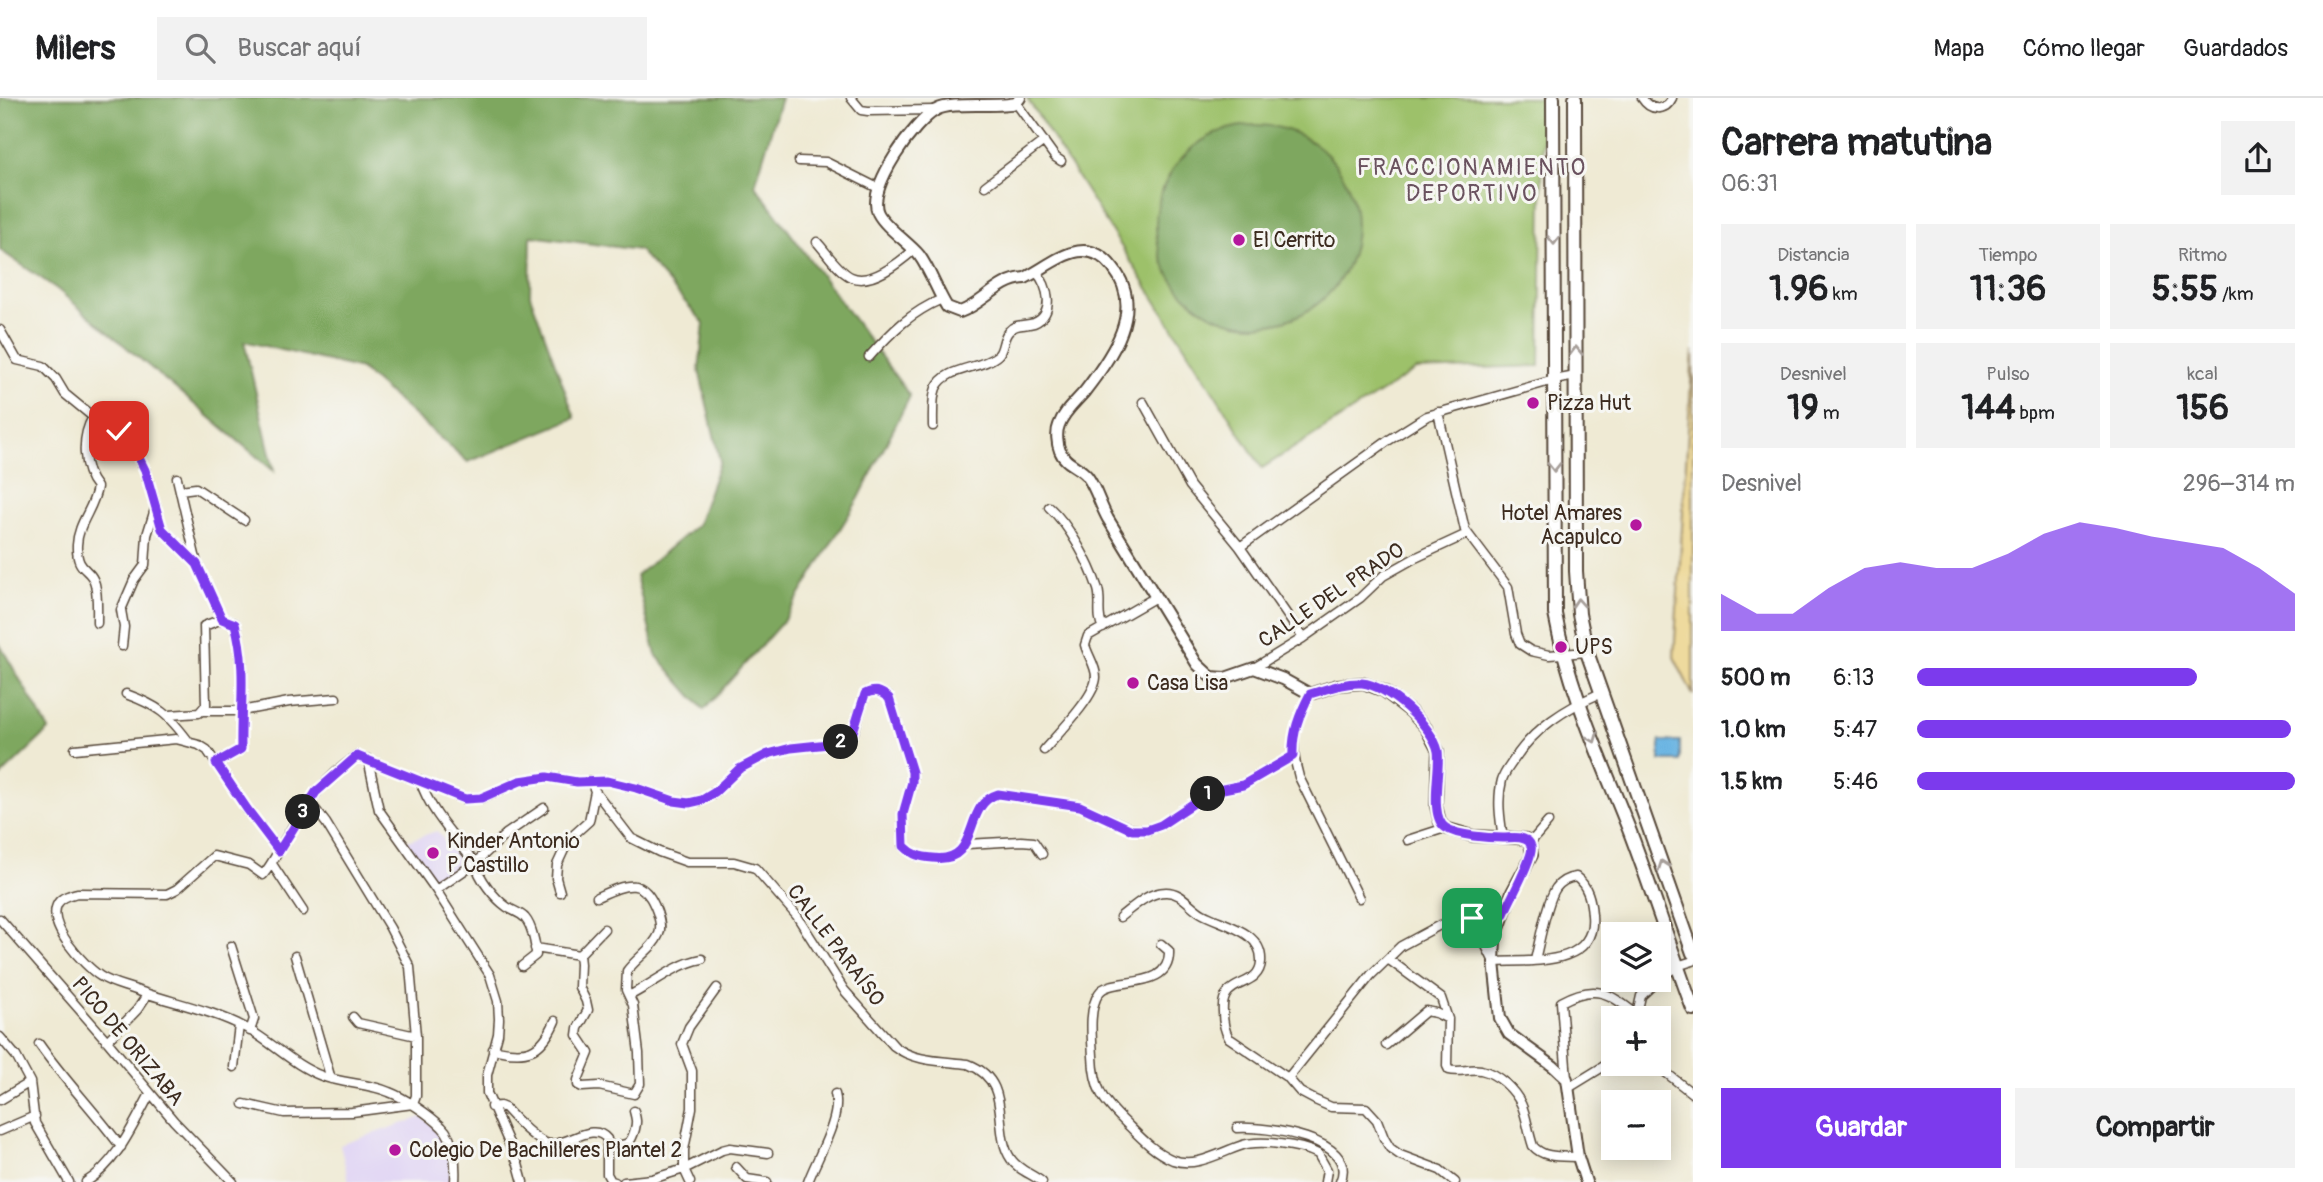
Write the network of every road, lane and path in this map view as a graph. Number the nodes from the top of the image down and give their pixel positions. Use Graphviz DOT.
graph roads {
  1 [pos="851,98"];
  2 [pos="1553,98"];
  3 [pos="1576,98"];
  4 [pos="1642,98"];
  5 [pos="1672,98"];
  6 [pos="1018,101"];
  7 [pos="935,110"];
  8 [pos="1044,141"];
  9 [pos="799,161"];
  10 [pos="1061,161"];
  11 [pos="985,186"];
  12 [pos="878,188"];
  13 [pos="817,242"];
  14 [pos="914,250"];
  15 [pos="1036,272"];
  16 [pos="942,299"];
  17 [pos="0,330"];
  18 [pos="869,357"];
  19 [pos="1576,376"];
  20 [pos="1554,380"];
  21 [pos="1143,402"];
  22 [pos="1438,412"];
  23 [pos="93,417"];
  24 [pos="933,426"];
  25 [pos="177,478"];
  26 [pos="180,490"];
  27 [pos="156,506"];
  28 [pos="1049,507"];
  29 [pos="244,520"];
  30 [pos="1467,534"];
  31 [pos="1240,547"];
  32 [pos="197,564"];
  33 [pos="1156,597"];
  34 [pos="222,619"];
  35 [pos="97,623"];
  36 [pos="1103,628"];
  37 [pos="1303,638"];
  38 [pos="122,646"];
  39 [pos="1587,652"];
  40 [pos="1564,656"];
  41 [pos="1254,668"];
  42 [pos="1601,693"];
  43 [pos="126,694"];
  44 [pos="1310,694"];
  45 [pos="336,698"];
  46 [pos="1580,703"];
  47 [pos="201,711"];
  48 [pos="241,711"];
  49 [pos="169,715"];
  50 [pos="189,742"];
  51 [pos="75,749"];
  52 [pos="1044,750"];
  53 [pos="1293,756"];
  54 [pos="368,759"];
  55 [pos="216,763"];
  56 [pos="420,780"];
  57 [pos="592,781"];
  58 [pos="595,791"];
  59 [pos="309,801"];
  60 [pos="544,808"];
  61 [pos="1548,822"];
  62 [pos="1445,828"];
  63 [pos="1503,838"];
  64 [pos="1408,840"];
  65 [pos="1530,843"];
  66 [pos="967,844"];
  67 [pos="279,851"];
  68 [pos="1042,854"];
  69 [pos="475,863"];
  70 [pos="272,864"];
  71 [pos="436,890"];
  72 [pos="560,892"];
  73 [pos="597,897"];
  74 [pos="1359,898"];
  75 [pos="303,911"];
  76 [pos="1504,914"];
  77 [pos="1120,917"];
  78 [pos="1472,918"];
  79 [pos="0,919"];
  80 [pos="604,929"];
  81 [pos="1161,944"];
  82 [pos="230,946"];
  83 [pos="536,950"];
  84 [pos="1693,953"];
  85 [pos="579,955"];
  86 [pos="295,956"];
  87 [pos="702,959"];
  88 [pos="1388,959"];
  89 [pos="1535,960"];
  90 [pos="1693,961"];
  91 [pos="1494,962"];
  92 [pos="522,966"];
  93 [pos="1677,966"];
  94 [pos="1671,970"];
  95 [pos="717,988"];
  96 [pos="148,995"];
  97 [pos="629,996"];
  98 [pos="1624,1006"];
  99 [pos="1693,1009"];
  100 [pos="1447,1015"];
  101 [pos="353,1017"];
  102 [pos="555,1021"];
  103 [pos="239,1025"];
  104 [pos="250,1031"];
  105 [pos="416,1036"];
  106 [pos="0,1037"];
  107 [pos="107,1041"];
  108 [pos="39,1044"];
  109 [pos="1386,1045"];
  110 [pos="493,1048"];
  111 [pos="1601,1066"];
  112 [pos="234,1067"];
  113 [pos="1670,1076"];
  114 [pos="1288,1078"];
  115 [pos="331,1079"];
  116 [pos="30,1082"];
  117 [pos="1568,1083"];
  118 [pos="150,1094"];
  119 [pos="835,1094"];
  120 [pos="1693,1094"];
  121 [pos="0,1100"];
  122 [pos="244,1104"];
  123 [pos="413,1104"];
  124 [pos="492,1107"];
  125 [pos="634,1111"];
  126 [pos="35,1116"];
  127 [pos="1237,1128"];
  128 [pos="0,1131"];
  129 [pos="121,1147"];
  130 [pos="607,1147"];
  131 [pos="768,1153"];
  132 [pos="1578,1157"];
  133 [pos="736,1167"];
  134 [pos="684,1169"];
  135 [pos="69,1182"];
  136 [pos="86,1182"];
  137 [pos="233,1182"];
  138 [pos="455,1182"];
  139 [pos="523,1182"];
  140 [pos="615,1182"];
  141 [pos="624,1182"];
  142 [pos="690,1182"];
  143 [pos="767,1182"];
  144 [pos="808,1182"];
  145 [pos="1042,1182"];
  146 [pos="1325,1182"];
  147 [pos="1340,1182"];
  148 [pos="1455,1182"];
  149 [pos="1586,1182"];
  1 -- 7 [label="street"];
  2 -- 20 [label="main road, one-way"];
  19 -- 3 [label="main road, one-way"];
  4 -- 5 [label="street"];
  6 -- 7 [label="main road"];
  6 -- 8 [label="street"];
  7 -- 12 [label="main road"];
  8 -- 10 [label="street"];
  8 -- 11 [label="street"];
  9 -- 12 [label="street"];
  12 -- 14 [label="main road"];
  13 -- 14 [label="street"];
  14 -- 16 [label="main road"];
  15 -- 16 [label="main road"];
  15 -- 24 [label="street"];
  15 -- 33 [label="main road"];
  16 -- 18 [label="street"];
  17 -- 23 [label="street"];
  19 -- 20 [label="street"];
  39 -- 19 [label="main road, one-way"];
  20 -- 22 [label="street"];
  20 -- 40 [label="main road, one-way"];
  21 -- 31 [label="street"];
  22 -- 30 [label="street"];
  22 -- 31 [label="street"];
  23 -- 27 [label="street"];
  23 -- 35 [label="street"];
  25 -- 26 [label="street"];
  26 -- 29 [label="street"];
  26 -- 32 [label="street"];
  27 -- 32 [label="street"];
  27 -- 38 [label="street"];
  28 -- 36 [label="street"];
  30 -- 37 [label="street, CALLE DEL PRADO"];
  30 -- 40 [label="street"];
  31 -- 37 [label="street"];
  32 -- 34 [label="street"];
  33 -- 36 [label="street"];
  33 -- 41 [label="main road"];
  34 -- 47 [label="street"];
  34 -- 48 [label="street"];
  36 -- 52 [label="street"];
  37 -- 41 [label="street, CALLE DEL PRADO"];
  39 -- 40 [label="street"];
  39 -- 42 [label="main road"];
  40 -- 46 [label="main road"];
  41 -- 44 [label="main road"];
  42 -- 46 [label="street"];
  84 -- 42 [label="main road, one-way"];
  43 -- 49 [label="street"];
  44 -- 53 [label="street"];
  44 -- 62 [label="main road"];
  45 -- 48 [label="street"];
  46 -- 63 [label="street"];
  46 -- 93 [label="main road, one-way"];
  47 -- 48 [label="street"];
  47 -- 49 [label="street"];
  48 -- 55 [label="street"];
  49 -- 50 [label="street"];
  50 -- 51 [label="street"];
  50 -- 55 [label="street"];
  53 -- 66 [label="street"];
  53 -- 74 [label="street"];
  54 -- 56 [label="street"];
  54 -- 59 [label="street"];
  54 -- 71 [label="street"];
  55 -- 67 [label="street"];
  56 -- 57 [label="street"];
  56 -- 69 [label="street"];
  57 -- 58 [label="street"];
  57 -- 66 [label="street"];
  58 -- 72 [label="street"];
  58 -- 145 [label="street, CALLE PARAÍSO"];
  59 -- 67 [label="street"];
  59 -- 105 [label="street"];
  60 -- 69 [label="street"];
  61 -- 65 [label="street"];
  62 -- 63 [label="main road"];
  62 -- 64 [label="street"];
  63 -- 65 [label="main road"];
  65 -- 76 [label="main road"];
  66 -- 68 [label="street"];
  67 -- 70 [label="street"];
  69 -- 71 [label="street"];
  69 -- 83 [label="street"];
  70 -- 75 [label="street"];
  70 -- 96 [label="street"];
  71 -- 110 [label="street"];
  73 -- 97 [label="street"];
  76 -- 78 [label="street"];
  76 -- 91 [label="main road"];
  77 -- 114 [label="street"];
  78 -- 88 [label="street"];
  78 -- 91 [label="street"];
  79 -- 107 [label="street, PICO DE ORIZABA"];
  80 -- 85 [label="street"];
  81 -- 146 [label="street"];
  82 -- 104 [label="street"];
  83 -- 85 [label="street"];
  83 -- 92 [label="street"];
  85 -- 97 [label="street"];
  86 -- 115 [label="street"];
  87 -- 97 [label="street"];
  88 -- 100 [label="street"];
  88 -- 114 [label="street"];
  89 -- 89 [label="street"];
  89 -- 91 [label="street"];
  90 -- 93 [label="street"];
  91 -- 117 [label="main road"];
  93 -- 94 [label="street"];
  93 -- 99 [label="main road"];
  95 -- 134 [label="street"];
  96 -- 103 [label="street"];
  96 -- 107 [label="street"];
  98 -- 117 [label="street"];
  100 -- 109 [label="street"];
  100 -- 132 [label="street"];
  101 -- 105 [label="street"];
  102 -- 110 [label="street"];
  103 -- 104 [label="street"];
  103 -- 112 [label="street"];
  104 -- 115 [label="street"];
  105 -- 123 [label="street"];
  106 -- 116 [label="street"];
  107 -- 118 [label="street, PICO DE ORIZABA"];
  108 -- 129 [label="street"];
  110 -- 124 [label="street"];
  111 -- 117 [label="street"];
  113 -- 120 [label="street"];
  114 -- 148 [label="street"];
  115 -- 123 [label="street"];
  116 -- 121 [label="street"];
  116 -- 126 [label="street"];
  117 -- 132 [label="main road"];
  118 -- 129 [label="street"];
  118 -- 137 [label="street, PICO DE ORIZABA"];
  119 -- 144 [label="street"];
  122 -- 123 [label="street"];
  123 -- 138 [label="street"];
  124 -- 130 [label="street"];
  124 -- 139 [label="street"];
  125 -- 130 [label="street"];
  126 -- 128 [label="street"];
  126 -- 135 [label="street"];
  127 -- 147 [label="street"];
  129 -- 136 [label="street"];
  130 -- 140 [label="street"];
  131 -- 134 [label="street"];
  132 -- 149 [label="main road"];
  133 -- 143 [label="street"];
  134 -- 141 [label="street"];
  134 -- 142 [label="street"];
}
